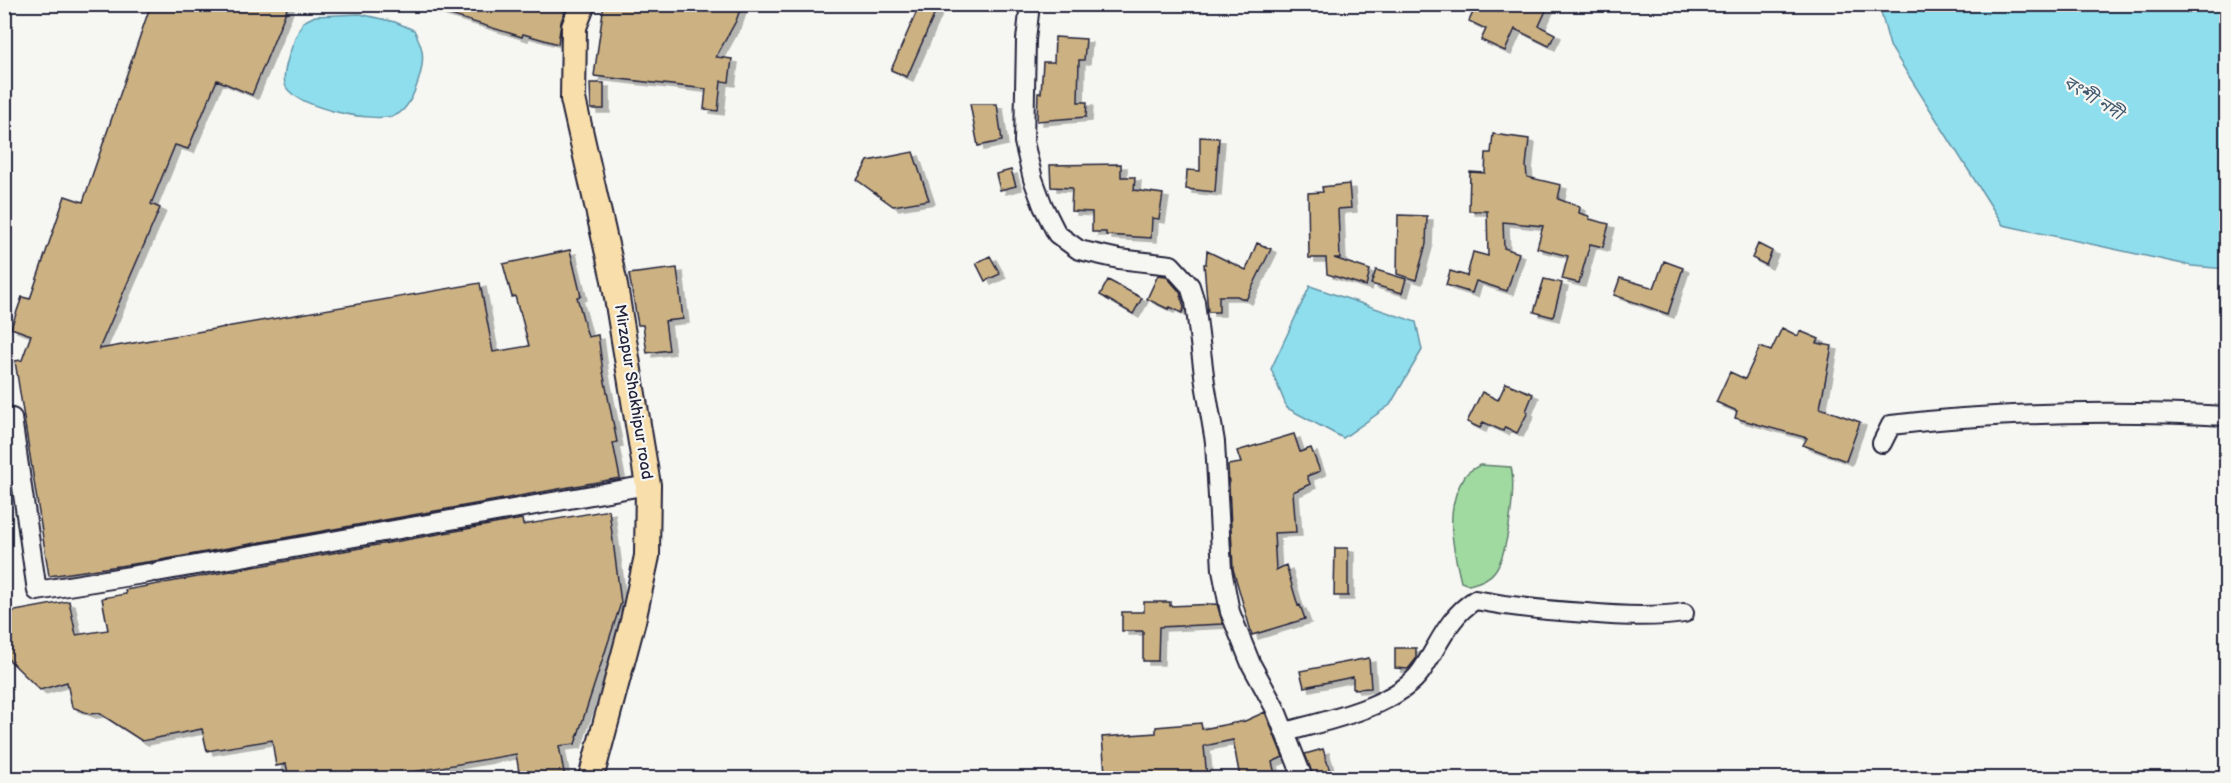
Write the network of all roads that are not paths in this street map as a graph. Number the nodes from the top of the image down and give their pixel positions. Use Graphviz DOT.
graph roads {
  1 [pos="583,4"];
  2 [pos="1030,4"];
  3 [pos="2226,416"];
  4 [pos="12,418"];
  5 [pos="1882,443"];
  6 [pos="648,485"];
  7 [pos="1684,613"];
  8 [pos="1284,732"];
  9 [pos="591,778"];
  10 [pos="1303,778"];
  1 -- 6 [label="main road, Mirzapur Shakhipur road"];
  2 -- 8 [label="street"];
  3 -- 5 [label="street"];
  4 -- 6 [label="street"];
  6 -- 9 [label="main road, Mirzapur Shakhipur road"];
  7 -- 8 [label="street"];
  8 -- 10 [label="street"];
}
